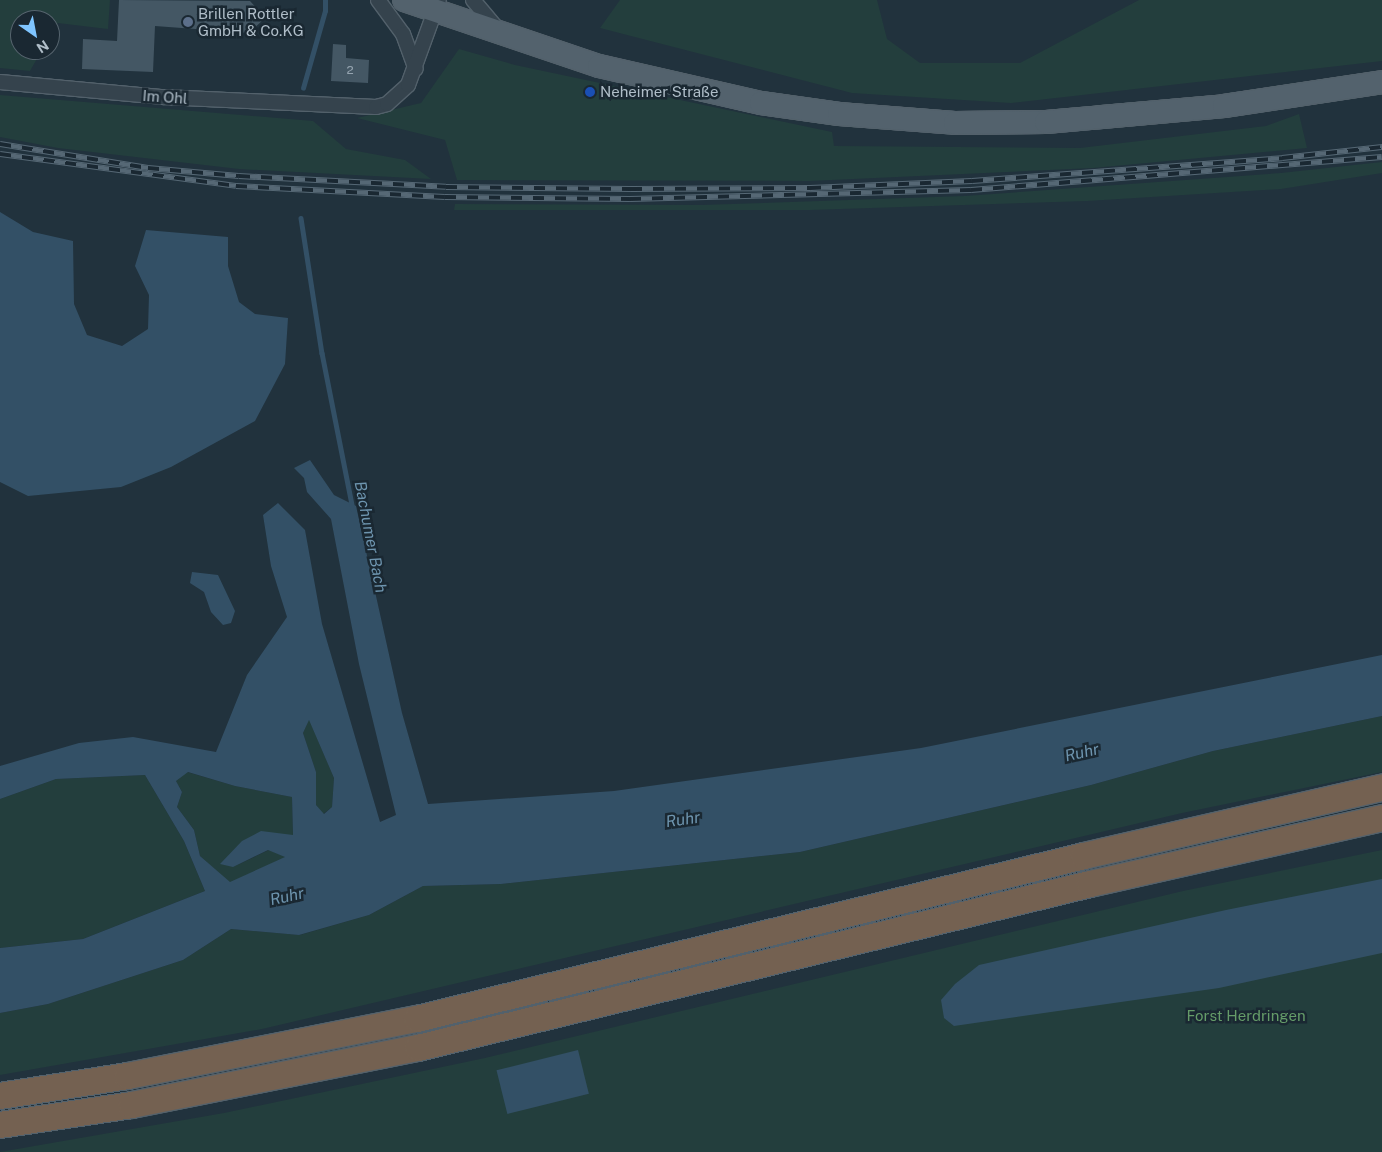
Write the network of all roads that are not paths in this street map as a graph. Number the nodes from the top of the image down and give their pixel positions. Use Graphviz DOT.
graph roads {
  1 [pos="378,0"];
  2 [pos="404,0"];
  3 [pos="473,0"];
  4 [pos="437,6"];
  5 [pos="503,35"];
  6 [pos="416,69"];
  7 [pos="0,82"];
  8 [pos="1382,82"];
  9 [pos="1382,788"];
  10 [pos="1382,818"];
  11 [pos="0,1096"];
  12 [pos="0,1125"];
  1 -- 6 [label="street"];
  2 -- 4 [label="main road"];
  3 -- 5 [label="street"];
  4 -- 5 [label="main road"];
  4 -- 6 [label="street"];
  5 -- 8 [label="main road"];
  6 -- 7 [label="street, Im Ohl"];
  9 -- 11 [label="highway"];
  10 -- 12 [label="highway"];
}
